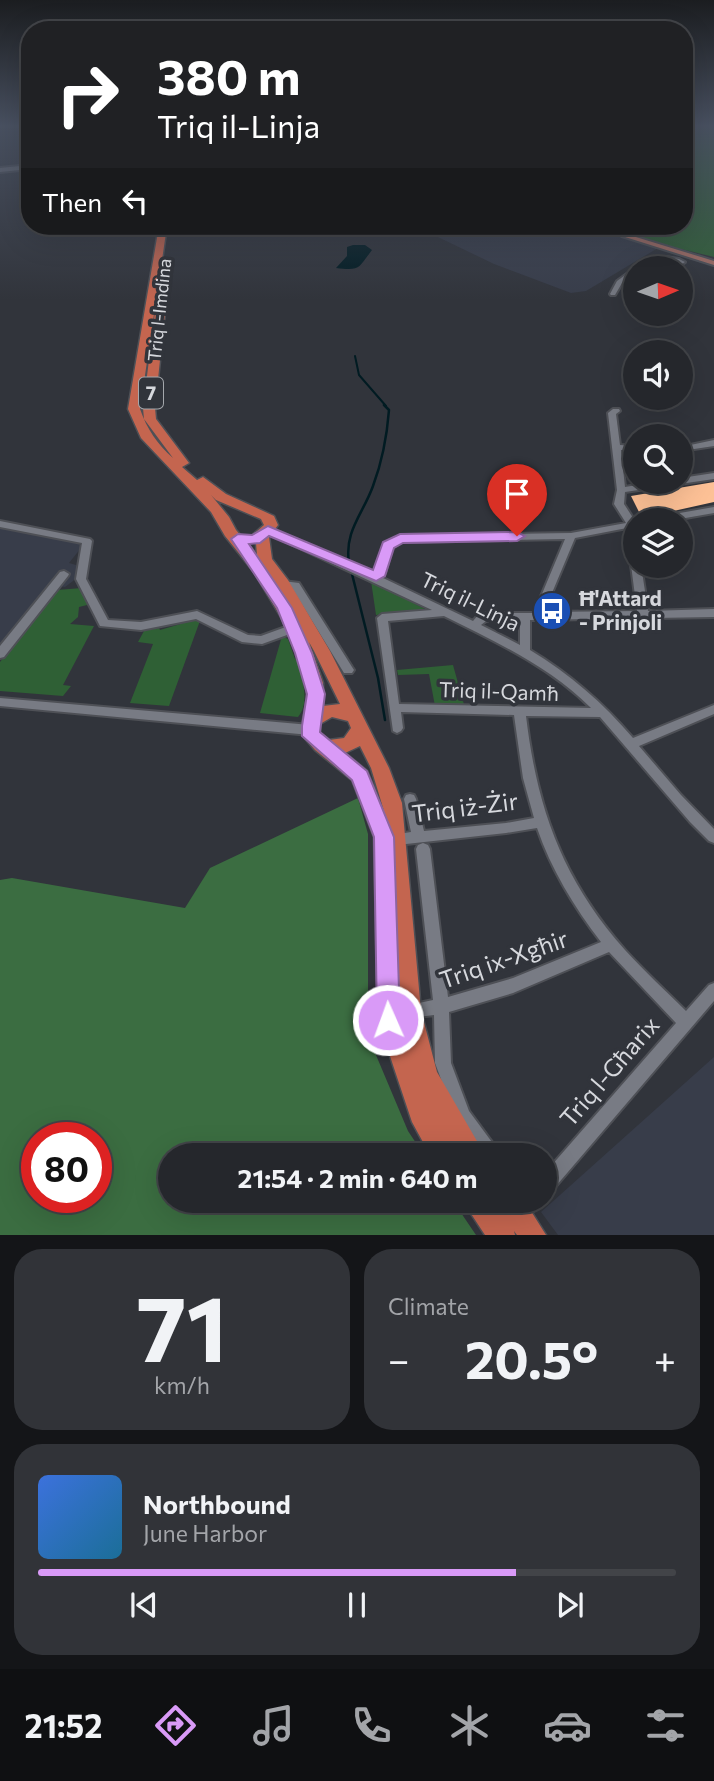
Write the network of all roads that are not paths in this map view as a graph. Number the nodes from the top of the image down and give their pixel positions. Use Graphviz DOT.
graph roads {
  1 [pos="162,235"];
  2 [pos="169,235"];
  3 [pos="624,235"];
  4 [pos="714,262"];
  5 [pos="623,279"];
  6 [pos="613,294"];
  7 [pos="616,411"];
  8 [pos="714,443"];
  9 [pos="617,447"];
  10 [pos="623,447"];
  11 [pos="693,447"];
  12 [pos="714,476"];
  13 [pos="693,479"];
  14 [pos="621,490"];
  15 [pos="623,510"];
  16 [pos="254,511"];
  17 [pos="713,512"];
  18 [pos="693,515"];
  19 [pos="226,523"];
  20 [pos="0,524"];
  21 [pos="623,526"];
  22 [pos="265,533"];
  23 [pos="570,536"];
  24 [pos="238,539"];
  25 [pos="64,574"];
  26 [pos="376,576"];
  27 [pos="638,578"];
  28 [pos="446,612"];
  29 [pos="714,613"];
  30 [pos="643,614"];
  31 [pos="538,615"];
  32 [pos="525,618"];
  33 [pos="475,625"];
  34 [pos="294,628"];
  35 [pos="326,647"];
  36 [pos="525,650"];
  37 [pos="0,654"];
  38 [pos="348,670"];
  39 [pos="0,702"];
  40 [pos="395,708"];
  41 [pos="714,709"];
  42 [pos="520,713"];
  43 [pos="603,713"];
  44 [pos="357,722"];
  45 [pos="397,728"];
  46 [pos="314,732"];
  47 [pos="632,744"];
  48 [pos="410,799"];
  49 [pos="539,822"];
  50 [pos="714,837"];
  51 [pos="397,839"];
  52 [pos="421,843"];
  53 [pos="611,944"];
  54 [pos="714,990"];
  55 [pos="441,1006"];
  56 [pos="410,1012"];
  57 [pos="686,1022"];
  58 [pos="437,1143"];
  59 [pos="463,1143"];
  60 [pos="482,1143"];
  61 [pos="557,1171"];
  1 -- 19 [label="highway, Triq l-Imdina / 7"];
  2 -- 16 [label="highway, Triq l-Imdina / 7"];
  3 -- 4 [label="main road"];
  5 -- 6 [label="street"];
  7 -- 9 [label="street"];
  8 -- 11 [label="street"];
  9 -- 10 [label="street"];
  9 -- 14 [label="street"];
  12 -- 13 [label="street"];
  14 -- 15 [label="street"];
  16 -- 19 [label="highway"];
  16 -- 22 [label="highway"];
  17 -- 18 [label="street"];
  19 -- 24 [label="highway, Triq l-Imdina / 7"];
  20 -- 34 [label="street"];
  21 -- 23 [label="street"];
  22 -- 24 [label="highway"];
  22 -- 26 [label="street, Triq il-Linja"];
  22 -- 35 [label="highway"];
  23 -- 26 [label="street"];
  23 -- 31 [label="street"];
  24 -- 34 [label="highway, Triq l-Imdina / 7"];
  25 -- 37 [label="street"];
  26 -- 28 [label="street, Triq il-Linja"];
  27 -- 30 [label="street"];
  28 -- 33 [label="street, Triq il-Linja"];
  28 -- 40 [label="street"];
  29 -- 30 [label="street"];
  30 -- 31 [label="street"];
  31 -- 32 [label="street"];
  32 -- 33 [label="street"];
  32 -- 36 [label="street"];
  33 -- 36 [label="street, Triq il-Linja"];
  34 -- 46 [label="highway, Triq l-Imdina / 7"];
  35 -- 38 [label="street"];
  35 -- 44 [label="highway"];
  36 -- 43 [label="street, Triq il-Linja"];
  39 -- 46 [label="street"];
  40 -- 42 [label="street, Triq il-Qamħ"];
  40 -- 45 [label="street"];
  41 -- 47 [label="street"];
  42 -- 43 [label="street, Triq il-Qamħ"];
  42 -- 49 [label="street"];
  43 -- 47 [label="street, Triq il-Linja"];
  44 -- 46 [label="highway"];
  44 -- 46 [label="highway"];
  44 -- 51 [label="highway"];
  46 -- 58 [label="highway"];
  47 -- 50 [label="street, Triq il-Linja"];
  48 -- 52 [label="street"];
  49 -- 52 [label="street, Triq iż-Żir"];
  49 -- 53 [label="street"];
  51 -- 52 [label="street, Triq iż-Żir"];
  51 -- 56 [label="highway"];
  52 -- 55 [label="street"];
  53 -- 55 [label="street, Triq ix-Xgħir"];
  53 -- 57 [label="street"];
  54 -- 57 [label="street, Triq l-Għarix"];
  55 -- 56 [label="street, Triq ix-Xgħir"];
  55 -- 60 [label="street"];
  56 -- 59 [label="highway"];
  57 -- 61 [label="street, Triq l-Għarix"];
}
